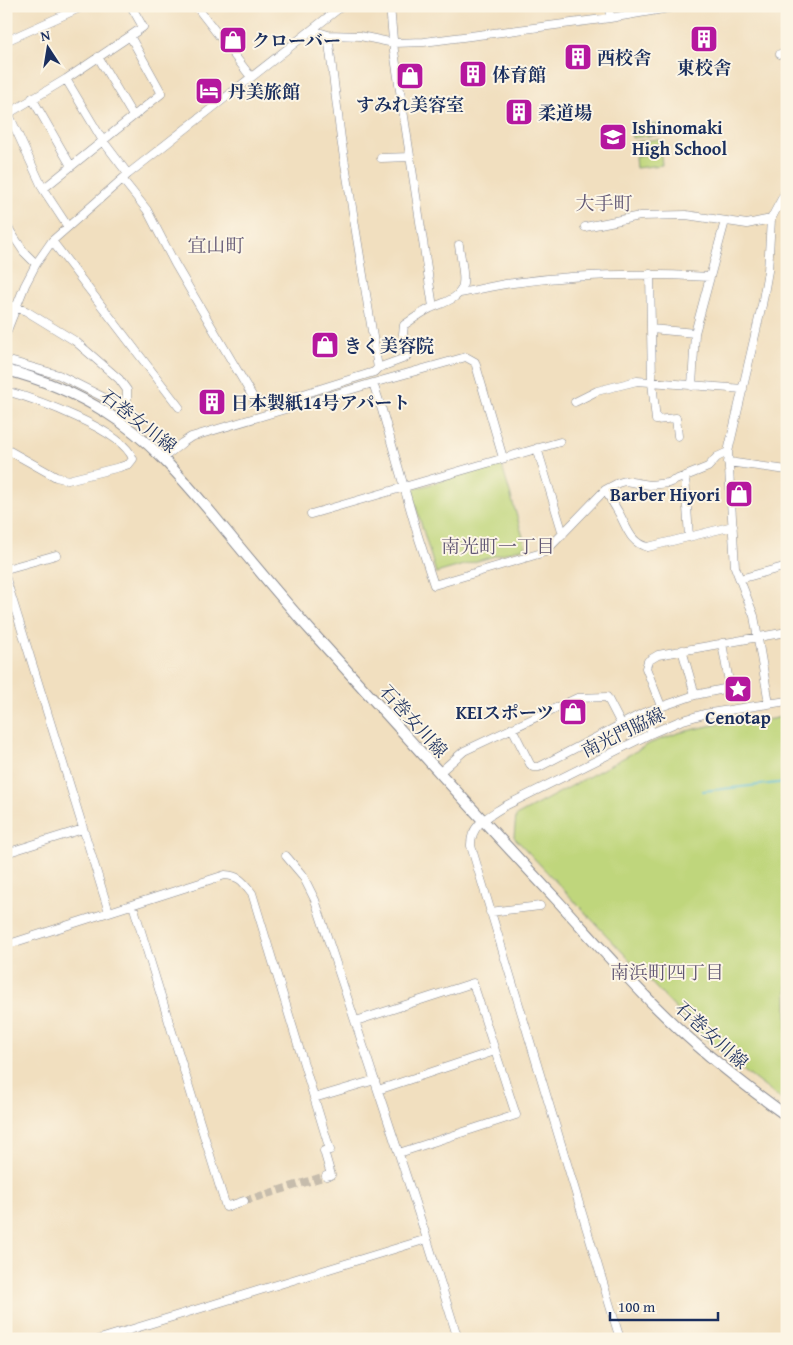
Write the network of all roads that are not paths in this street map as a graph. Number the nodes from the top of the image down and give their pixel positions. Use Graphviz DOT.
graph roads {
  1 [pos="84,6"];
  2 [pos="131,6"];
  3 [pos="196,6"];
  4 [pos="342,6"];
  5 [pos="390,6"];
  6 [pos="609,6"];
  7 [pos="677,7"];
  8 [pos="610,18"];
  9 [pos="312,30"];
  10 [pos="328,35"];
  11 [pos="130,36"];
  12 [pos="6,41"];
  13 [pos="394,43"];
  14 [pos="98,57"];
  15 [pos="251,77"];
  16 [pos="66,79"];
  17 [pos="32,98"];
  18 [pos="133,116"];
  19 [pos="103,141"];
  20 [pos="410,157"];
  21 [pos="381,158"];
  22 [pos="72,166"];
  23 [pos="126,177"];
  24 [pos="787,188"];
  25 [pos="43,189"];
  26 [pos="771,220"];
  27 [pos="725,221"];
  28 [pos="6,225"];
  29 [pos="68,227"];
  30 [pos="585,227"];
  31 [pos="52,242"];
  32 [pos="459,245"];
  33 [pos="36,264"];
  34 [pos="650,274"];
  35 [pos="710,277"];
  36 [pos="460,293"];
  37 [pos="6,304"];
  38 [pos="16,307"];
  39 [pos="432,307"];
  40 [pos="651,329"];
  41 [pos="6,333"];
  42 [pos="695,333"];
  43 [pos="6,360"];
  44 [pos="378,368"];
  45 [pos="6,370"];
  46 [pos="652,382"];
  47 [pos="372,383"];
  48 [pos="692,386"];
  49 [pos="742,389"];
  50 [pos="6,391"];
  51 [pos="278,402"];
  52 [pos="575,402"];
  53 [pos="179,407"];
  54 [pos="280,410"];
  55 [pos="678,436"];
  56 [pos="560,442"];
  57 [pos="537,448"];
  58 [pos="6,449"];
  59 [pos="728,452"];
  60 [pos="163,458"];
  61 [pos="503,458"];
  62 [pos="728,462"];
  63 [pos="787,470"];
  64 [pos="685,476"];
  65 [pos="403,487"];
  66 [pos="605,490"];
  67 [pos="311,514"];
  68 [pos="733,526"];
  69 [pos="563,534"];
  70 [pos="689,537"];
  71 [pos="56,555"];
  72 [pos="787,566"];
  73 [pos="6,569"];
  74 [pos="6,579"];
  75 [pos="740,579"];
  76 [pos="787,632"];
  77 [pos="756,637"];
  78 [pos="722,644"];
  79 [pos="682,650"];
  80 [pos="695,695"];
  81 [pos="787,701"];
  82 [pos="769,703"];
  83 [pos="661,706"];
  84 [pos="642,713"];
  85 [pos="621,724"];
  86 [pos="512,728"];
  87 [pos="652,733"];
  88 [pos="439,773"];
  89 [pos="482,821"];
  90 [pos="83,829"];
  91 [pos="6,853"];
  92 [pos="286,856"];
  93 [pos="134,905"];
  94 [pos="540,906"];
  95 [pos="110,912"];
  96 [pos="490,912"];
  97 [pos="6,945"];
  98 [pos="356,1022"];
  99 [pos="495,1051"];
  100 [pos="375,1080"];
  101 [pos="378,1090"];
  102 [pos="314,1098"];
  103 [pos="787,1116"];
  104 [pos="399,1153"];
  105 [pos="326,1176"];
  106 [pos="244,1201"];
  107 [pos="427,1239"];
  108 [pos="100,1339"];
  109 [pos="458,1339"];
  110 [pos="620,1339"];
  1 -- 12 [label="street"];
  2 -- 11 [label="street"];
  3 -- 15 [label="street"];
  4 -- 9 [label="street"];
  5 -- 13 [label="street"];
  6 -- 8 [label="street"];
  7 -- 8 [label="street"];
  8 -- 13 [label="street"];
  9 -- 10 [label="street"];
  9 -- 15 [label="street"];
  10 -- 13 [label="street"];
  10 -- 44 [label="street"];
  11 -- 14 [label="street"];
  11 -- 18 [label="street"];
  13 -- 20 [label="street"];
  14 -- 16 [label="street"];
  14 -- 18 [label="street"];
  15 -- 23 [label="street"];
  16 -- 17 [label="street"];
  16 -- 19 [label="street"];
  17 -- 22 [label="street"];
  17 -- 25 [label="street"];
  18 -- 19 [label="street"];
  19 -- 22 [label="street"];
  19 -- 23 [label="street"];
  20 -- 21 [label="street"];
  20 -- 39 [label="street"];
  22 -- 25 [label="street"];
  23 -- 29 [label="street"];
  23 -- 51 [label="street"];
  24 -- 26 [label="street"];
  25 -- 29 [label="street"];
  26 -- 27 [label="street"];
  26 -- 49 [label="street"];
  27 -- 30 [label="street"];
  27 -- 35 [label="street"];
  28 -- 33 [label="street"];
  29 -- 31 [label="street"];
  31 -- 33 [label="street"];
  31 -- 53 [label="street"];
  32 -- 36 [label="street"];
  33 -- 38 [label="street"];
  34 -- 35 [label="street"];
  34 -- 36 [label="street"];
  34 -- 40 [label="street"];
  35 -- 42 [label="street"];
  36 -- 39 [label="street"];
  37 -- 38 [label="street"];
  38 -- 41 [label="street"];
  38 -- 43 [label="street"];
  39 -- 44 [label="street"];
  40 -- 42 [label="street"];
  40 -- 46 [label="street"];
  42 -- 48 [label="street"];
  44 -- 51 [label="street"];
  45 -- 60 [label="main road, 石巻女川線"];
  46 -- 48 [label="street"];
  46 -- 52 [label="street"];
  46 -- 55 [label="street"];
  47 -- 54 [label="street"];
  47 -- 61 [label="street"];
  47 -- 65 [label="street"];
  48 -- 49 [label="street"];
  49 -- 59 [label="street"];
  50 -- 58 [label="street"];
  51 -- 54 [label="street"];
  54 -- 60 [label="street"];
  56 -- 57 [label="street"];
  57 -- 61 [label="street"];
  57 -- 69 [label="street"];
  59 -- 62 [label="street"];
  59 -- 64 [label="street"];
  60 -- 88 [label="main road, 石巻女川線"];
  61 -- 65 [label="street"];
  62 -- 63 [label="street"];
  62 -- 68 [label="street"];
  64 -- 66 [label="street"];
  64 -- 70 [label="street"];
  65 -- 67 [label="street"];
  65 -- 69 [label="street"];
  66 -- 69 [label="street"];
  66 -- 70 [label="street"];
  68 -- 70 [label="street"];
  68 -- 75 [label="street"];
  71 -- 73 [label="street"];
  72 -- 75 [label="street"];
  74 -- 90 [label="street"];
  75 -- 77 [label="street"];
  76 -- 77 [label="street"];
  77 -- 78 [label="street"];
  77 -- 82 [label="street"];
  78 -- 79 [label="street"];
  78 -- 80 [label="street"];
  79 -- 80 [label="street"];
  79 -- 83 [label="street"];
  80 -- 83 [label="street"];
  81 -- 82 [label="street, 南光門脇線"];
  82 -- 87 [label="street, 南光門脇線"];
  83 -- 84 [label="street"];
  84 -- 85 [label="street"];
  84 -- 87 [label="street"];
  85 -- 86 [label="street"];
  85 -- 86 [label="street"];
  86 -- 88 [label="street"];
  87 -- 89 [label="street, 南光門脇線"];
  88 -- 89 [label="main road, 石巻女川線"];
  89 -- 96 [label="street"];
  89 -- 103 [label="main road, 石巻女川線"];
  90 -- 91 [label="street"];
  90 -- 95 [label="street"];
  92 -- 98 [label="street"];
  93 -- 95 [label="street"];
  93 -- 102 [label="street"];
  93 -- 106 [label="street"];
  94 -- 96 [label="street"];
  95 -- 97 [label="street"];
  96 -- 110 [label="street"];
  98 -- 99 [label="street"];
  98 -- 100 [label="street"];
  99 -- 101 [label="street"];
  99 -- 104 [label="street"];
  100 -- 101 [label="street"];
  100 -- 102 [label="street"];
  101 -- 104 [label="street"];
  102 -- 105 [label="street"];
  104 -- 107 [label="street"];
  107 -- 108 [label="street"];
  107 -- 109 [label="street"];
}
